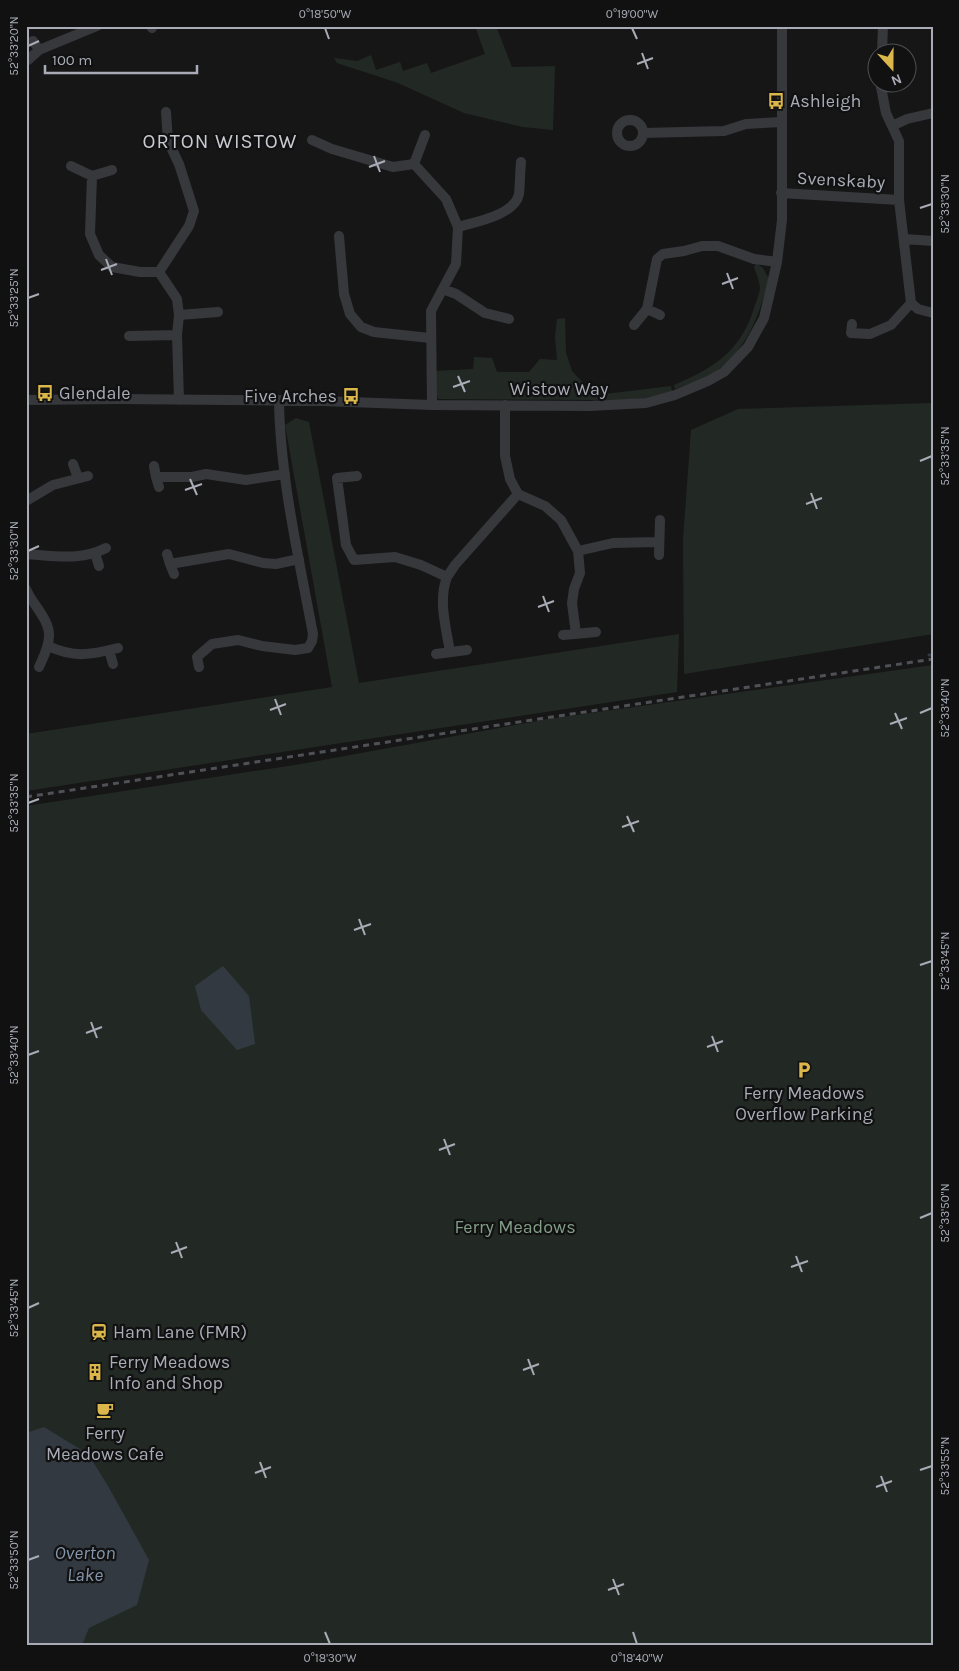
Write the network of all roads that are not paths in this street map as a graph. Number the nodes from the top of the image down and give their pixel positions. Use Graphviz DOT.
graph roads {
  1 [pos="97,26"];
  2 [pos="782,26"];
  3 [pos="883,26"];
  4 [pos="33,40"];
  5 [pos="882,42"];
  6 [pos="39,50"];
  7 [pos="28,60"];
  8 [pos="882,92"];
  9 [pos="166,112"];
  10 [pos="933,113"];
  11 [pos="781,122"];
  12 [pos="892,126"];
  13 [pos="643,133"];
  14 [pos="424,134"];
  15 [pos="312,140"];
  16 [pos="521,162"];
  17 [pos="414,164"];
  18 [pos="71,166"];
  19 [pos="112,170"];
  20 [pos="92,176"];
  21 [pos="782,193"];
  22 [pos="899,200"];
  23 [pos="458,227"];
  24 [pos="339,236"];
  25 [pos="905,238"];
  26 [pos="933,241"];
  27 [pos="777,262"];
  28 [pos="159,272"];
  29 [pos="443,289"];
  30 [pos="911,303"];
  31 [pos="647,309"];
  32 [pos="218,312"];
  33 [pos="933,314"];
  34 [pos="660,315"];
  35 [pos="179,316"];
  36 [pos="509,319"];
  37 [pos="852,324"];
  38 [pos="634,325"];
  39 [pos="177,335"];
  40 [pos="129,336"];
  41 [pos="430,338"];
  42 [pos="26,400"];
  43 [pos="178,400"];
  44 [pos="279,400"];
  45 [pos="432,405"];
  46 [pos="505,405"];
  47 [pos="74,464"];
  48 [pos="154,466"];
  49 [pos="285,474"];
  50 [pos="357,476"];
  51 [pos="518,494"];
  52 [pos="26,501"];
  53 [pos="660,520"];
  54 [pos="658,542"];
  55 [pos="106,548"];
  56 [pos="578,551"];
  57 [pos="95,553"];
  58 [pos="26,554"];
  59 [pos="659,555"];
  60 [pos="299,559"];
  61 [pos="170,564"];
  62 [pos="99,566"];
  63 [pos="448,577"];
  64 [pos="26,589"];
  65 [pos="596,632"];
  66 [pos="576,634"];
  67 [pos="563,635"];
  68 [pos="48,646"];
  69 [pos="467,650"];
  70 [pos="450,652"];
  71 [pos="436,654"];
  72 [pos="195,659"];
  73 [pos="114,664"];
  74 [pos="39,667"];
  1 -- 6 [label="street"];
  2 -- 11 [label="street, Wistow Way"];
  3 -- 5 [label="street"];
  4 -- 6 [label="street"];
  6 -- 7 [label="street"];
  8 -- 12 [label="street, Svenskaby"];
  9 -- 28 [label="street"];
  10 -- 12 [label="street"];
  11 -- 13 [label="street"];
  11 -- 21 [label="street, Wistow Way"];
  12 -- 22 [label="street, Svenskaby"];
  14 -- 17 [label="street"];
  15 -- 17 [label="street"];
  16 -- 23 [label="street"];
  17 -- 23 [label="street"];
  18 -- 20 [label="street"];
  19 -- 20 [label="street"];
  20 -- 28 [label="street"];
  21 -- 22 [label="street, Svenskaby"];
  21 -- 27 [label="street, Wistow Way"];
  22 -- 25 [label="street, Svenskaby"];
  23 -- 29 [label="street"];
  24 -- 41 [label="street"];
  25 -- 26 [label="street"];
  25 -- 30 [label="street, Svenskaby"];
  27 -- 31 [label="street"];
  27 -- 46 [label="street, Wistow Way"];
  28 -- 35 [label="street"];
  29 -- 36 [label="street"];
  29 -- 41 [label="street"];
  30 -- 33 [label="street"];
  30 -- 37 [label="street"];
  31 -- 34 [label="street"];
  31 -- 38 [label="street"];
  32 -- 35 [label="street"];
  35 -- 39 [label="street"];
  39 -- 40 [label="street"];
  39 -- 43 [label="street"];
  41 -- 45 [label="street"];
  42 -- 43 [label="street, Wistow Way"];
  43 -- 44 [label="street, Wistow Way"];
  44 -- 45 [label="street, Wistow Way"];
  44 -- 49 [label="street"];
  45 -- 46 [label="street, Wistow Way"];
  46 -- 51 [label="street"];
  47 -- 52 [label="street"];
  48 -- 49 [label="street"];
  49 -- 60 [label="street"];
  50 -- 63 [label="street"];
  51 -- 56 [label="street"];
  51 -- 63 [label="street"];
  53 -- 54 [label="street"];
  54 -- 56 [label="street"];
  54 -- 59 [label="street"];
  55 -- 57 [label="street"];
  56 -- 66 [label="street"];
  57 -- 58 [label="street"];
  57 -- 62 [label="street"];
  60 -- 61 [label="street"];
  60 -- 72 [label="street"];
  63 -- 70 [label="street"];
  64 -- 68 [label="street"];
  65 -- 66 [label="street"];
  66 -- 67 [label="street"];
  68 -- 73 [label="street"];
  68 -- 74 [label="street"];
  69 -- 70 [label="street"];
  70 -- 71 [label="street"];
}
